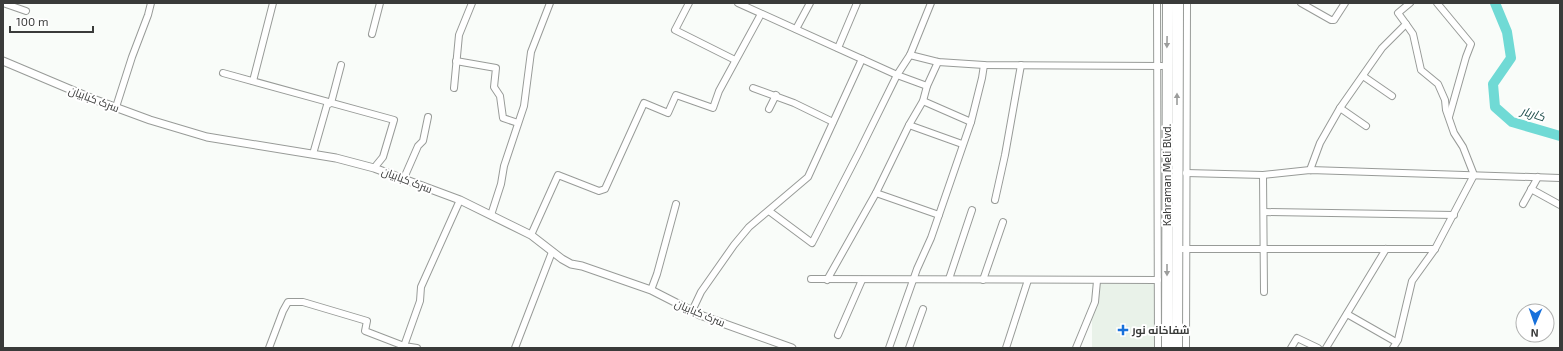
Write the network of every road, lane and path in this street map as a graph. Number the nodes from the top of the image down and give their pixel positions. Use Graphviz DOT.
graph roads {
  1 [pos="3,3"];
  2 [pos="151,3"];
  3 [pos="273,3"];
  4 [pos="380,3"];
  5 [pos="472,3"];
  6 [pos="550,3"];
  7 [pos="689,3"];
  8 [pos="738,3"];
  9 [pos="810,3"];
  10 [pos="857,3"];
  11 [pos="931,3"];
  12 [pos="1158,3"];
  13 [pos="1168,3"];
  14 [pos="1178,3"];
  15 [pos="1187,3"];
  16 [pos="1301,3"];
  17 [pos="1345,3"];
  18 [pos="1410,3"];
  19 [pos="1437,3"];
  20 [pos="26,11"];
  21 [pos="761,14"];
  22 [pos="1406,24"];
  23 [pos="796,29"];
  24 [pos="372,34"];
  25 [pos="838,48"];
  26 [pos="910,55"];
  27 [pos="862,59"];
  28 [pos="735,60"];
  29 [pos="3,61"];
  30 [pos="456,61"];
  31 [pos="938,62"];
  32 [pos="341,65"];
  33 [pos="984,65"];
  34 [pos="1021,65"];
  35 [pos="1162,66"];
  36 [pos="1177,66"];
  37 [pos="223,72"];
  38 [pos="897,75"];
  39 [pos="1363,76"];
  40 [pos="253,81"];
  41 [pos="927,86"];
  42 [pos="454,88"];
  43 [pos="753,88"];
  44 [pos="776,96"];
  45 [pos="1392,96"];
  46 [pos="923,101"];
  47 [pos="331,103"];
  48 [pos="116,108"];
  49 [pos="1340,108"];
  50 [pos="769,109"];
  51 [pos="428,117"];
  52 [pos="1449,117"];
  53 [pos="833,122"];
  54 [pos="971,122"];
  55 [pos="518,123"];
  56 [pos="909,125"];
  57 [pos="1366,126"];
  58 [pos="962,144"];
  59 [pos="312,154"];
  60 [pos="374,168"];
  61 [pos="1310,170"];
  62 [pos="1186,173"];
  63 [pos="1263,174"];
  64 [pos="1474,175"];
  65 [pos="1538,177"];
  66 [pos="404,178"];
  67 [pos="1560,178"];
  68 [pos="1531,189"];
  69 [pos="876,193"];
  70 [pos="460,200"];
  71 [pos="995,200"];
  72 [pos="676,204"];
  73 [pos="1523,204"];
  74 [pos="1560,205"];
  75 [pos="972,210"];
  76 [pos="769,211"];
  77 [pos="1264,212"];
  78 [pos="491,215"];
  79 [pos="939,215"];
  80 [pos="1454,215"];
  81 [pos="1003,222"];
  82 [pos="531,235"];
  83 [pos="1172,249"];
  84 [pos="1263,249"];
  85 [pos="1386,249"];
  86 [pos="1434,249"];
  87 [pos="552,252"];
  88 [pos="811,279"];
  89 [pos="914,279"];
  90 [pos="949,279"];
  91 [pos="827,280"];
  92 [pos="862,280"];
  93 [pos="983,280"];
  94 [pos="1028,280"];
  95 [pos="1158,280"];
  96 [pos="1097,281"];
  97 [pos="651,290"];
  98 [pos="1264,292"];
  99 [pos="923,309"];
  100 [pos="692,311"];
  101 [pos="1347,314"];
  102 [pos="838,335"];
  103 [pos="1394,345"];
  104 [pos="404,346"];
  105 [pos="269,348"];
  106 [pos="417,348"];
  107 [pos="515,348"];
  108 [pos="792,348"];
  109 [pos="889,348"];
  110 [pos="909,348"];
  111 [pos="1006,348"];
  112 [pos="1076,348"];
  113 [pos="1158,348"];
  114 [pos="1167,348"];
  115 [pos="1177,348"];
  116 [pos="1186,348"];
  117 [pos="1291,348"];
  118 [pos="1318,348"];
  119 [pos="1326,348"];
  1 -- 20 [label="street"];
  2 -- 48 [label="street"];
  3 -- 40 [label="street"];
  4 -- 24 [label="street"];
  5 -- 30 [label="street"];
  6 -- 55 [label="street"];
  7 -- 28 [label="street"];
  8 -- 21 [label="street"];
  9 -- 23 [label="street"];
  10 -- 25 [label="street"];
  11 -- 26 [label="street"];
  12 -- 35 [label="street"];
  13 -- 35 [label="highway, Kahraman Meli Blvd., one-way"];
  14 -- 36 [label="highway, Kahraman Meli Blvd."];
  15 -- 62 [label="street"];
  16 -- 17 [label="street"];
  18 -- 22 [label="street"];
  19 -- 52 [label="street"];
  21 -- 23 [label="street"];
  21 -- 28 [label="street"];
  22 -- 39 [label="street"];
  22 -- 52 [label="street"];
  23 -- 25 [label="street"];
  25 -- 27 [label="street"];
  26 -- 31 [label="street"];
  26 -- 38 [label="street"];
  27 -- 38 [label="street"];
  27 -- 53 [label="street"];
  28 -- 82 [label="street"];
  29 -- 48 [label="street, سرک کبابیان"];
  30 -- 42 [label="street"];
  30 -- 55 [label="street"];
  31 -- 33 [label="street"];
  31 -- 41 [label="street"];
  32 -- 47 [label="street"];
  33 -- 34 [label="street"];
  33 -- 54 [label="street"];
  34 -- 35 [label="street"];
  34 -- 71 [label="street"];
  35 -- 36 [label="street"];
  35 -- 83 [label="highway, Kahraman Meli Blvd."];
  83 -- 36 [label="highway, Kahraman Meli Blvd., one-way"];
  37 -- 40 [label="street"];
  38 -- 41 [label="street"];
  38 -- 76 [label="street"];
  39 -- 45 [label="street"];
  39 -- 49 [label="street"];
  40 -- 47 [label="street"];
  41 -- 46 [label="street"];
  43 -- 44 [label="street"];
  44 -- 50 [label="street"];
  44 -- 53 [label="street"];
  46 -- 54 [label="street"];
  46 -- 56 [label="street"];
  47 -- 59 [label="street"];
  47 -- 60 [label="street"];
  48 -- 59 [label="street, سرک کبابیان"];
  49 -- 57 [label="street"];
  49 -- 61 [label="street"];
  51 -- 66 [label="street"];
  52 -- 64 [label="street"];
  53 -- 76 [label="street"];
  54 -- 58 [label="street"];
  55 -- 78 [label="street"];
  56 -- 58 [label="street"];
  56 -- 69 [label="street"];
  58 -- 79 [label="street"];
  59 -- 60 [label="street, سرک کبابیان"];
  60 -- 66 [label="street, سرک کبابیان"];
  61 -- 63 [label="street"];
  61 -- 64 [label="street"];
  62 -- 63 [label="street"];
  62 -- 83 [label="street"];
  63 -- 77 [label="street"];
  64 -- 65 [label="street"];
  64 -- 80 [label="street"];
  65 -- 67 [label="street"];
  65 -- 68 [label="street"];
  66 -- 70 [label="street, سرک کبابیان"];
  68 -- 73 [label="street"];
  68 -- 74 [label="street"];
  69 -- 79 [label="street"];
  69 -- 91 [label="street"];
  70 -- 78 [label="street, سرک کبابیان"];
  70 -- 104 [label="street"];
  72 -- 97 [label="street"];
  75 -- 90 [label="street"];
  76 -- 100 [label="street"];
  77 -- 80 [label="street"];
  77 -- 84 [label="street"];
  78 -- 82 [label="street, سرک کبابیان"];
  79 -- 89 [label="street"];
  80 -- 86 [label="street"];
  81 -- 93 [label="street"];
  82 -- 87 [label="street, سرک کبابیان"];
  83 -- 84 [label="street"];
  83 -- 95 [label="street"];
  83 -- 114 [label="highway, Kahraman Meli Blvd., one-way"];
  83 -- 115 [label="highway, Kahraman Meli Blvd."];
  83 -- 116 [label="street"];
  84 -- 85 [label="street"];
  84 -- 98 [label="street"];
  85 -- 86 [label="street"];
  85 -- 101 [label="street"];
  86 -- 103 [label="street"];
  87 -- 97 [label="street, سرک کبابیان"];
  87 -- 107 [label="street"];
  88 -- 91 [label="street"];
  89 -- 90 [label="street"];
  89 -- 92 [label="street"];
  89 -- 109 [label="street"];
  90 -- 93 [label="street"];
  91 -- 92 [label="street"];
  92 -- 102 [label="street"];
  93 -- 94 [label="street"];
  94 -- 96 [label="street"];
  94 -- 111 [label="street"];
  95 -- 96 [label="street"];
  95 -- 113 [label="street"];
  96 -- 112 [label="street"];
  97 -- 100 [label="street, سرک کبابیان"];
  99 -- 110 [label="street"];
  100 -- 108 [label="street, سرک کبابیان"];
  101 -- 103 [label="street"];
  101 -- 119 [label="street"];
  104 -- 105 [label="street"];
  104 -- 106 [label="street"];
  117 -- 118 [label="street"];
}
